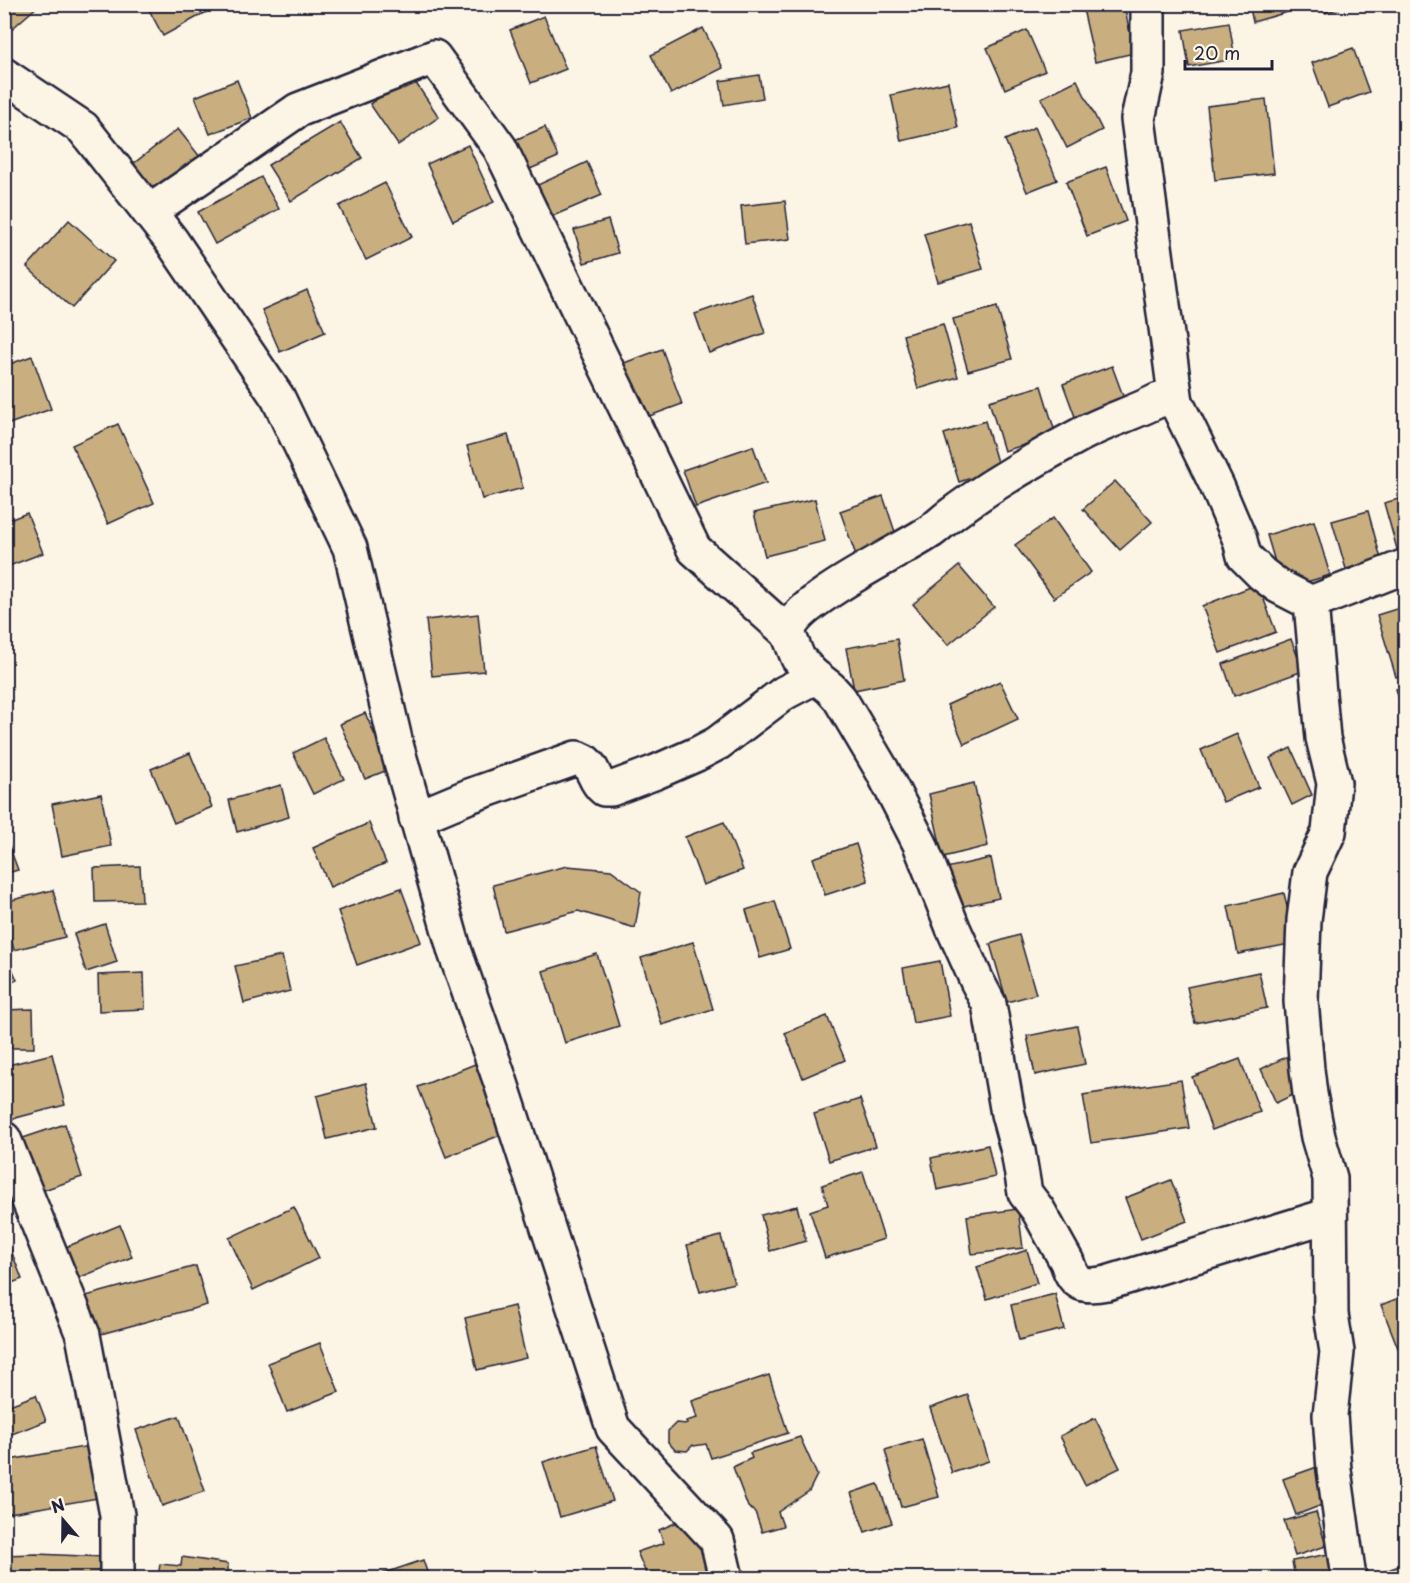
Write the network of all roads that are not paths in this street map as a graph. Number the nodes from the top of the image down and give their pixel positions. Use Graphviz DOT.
graph roads {
  1 [pos="1148,4"];
  2 [pos="4,75"];
  3 [pos="149,212"];
  4 [pos="1176,402"];
  5 [pos="1406,566"];
  6 [pos="1311,603"];
  7 [pos="788,633"];
  8 [pos="812,674"];
  9 [pos="416,818"];
  10 [pos="4,1138"];
  11 [pos="1330,1215"];
  12 [pos="117,1578"];
  13 [pos="726,1578"];
  14 [pos="1349,1578"];
  1 -- 4 [label="street"];
  2 -- 3 [label="street"];
  3 -- 7 [label="street"];
  3 -- 9 [label="street"];
  4 -- 6 [label="street"];
  4 -- 7 [label="street"];
  5 -- 6 [label="street"];
  6 -- 11 [label="street"];
  7 -- 8 [label="street"];
  8 -- 9 [label="street"];
  8 -- 11 [label="street"];
  9 -- 13 [label="street"];
  10 -- 12 [label="street"];
  11 -- 14 [label="street"];
}
